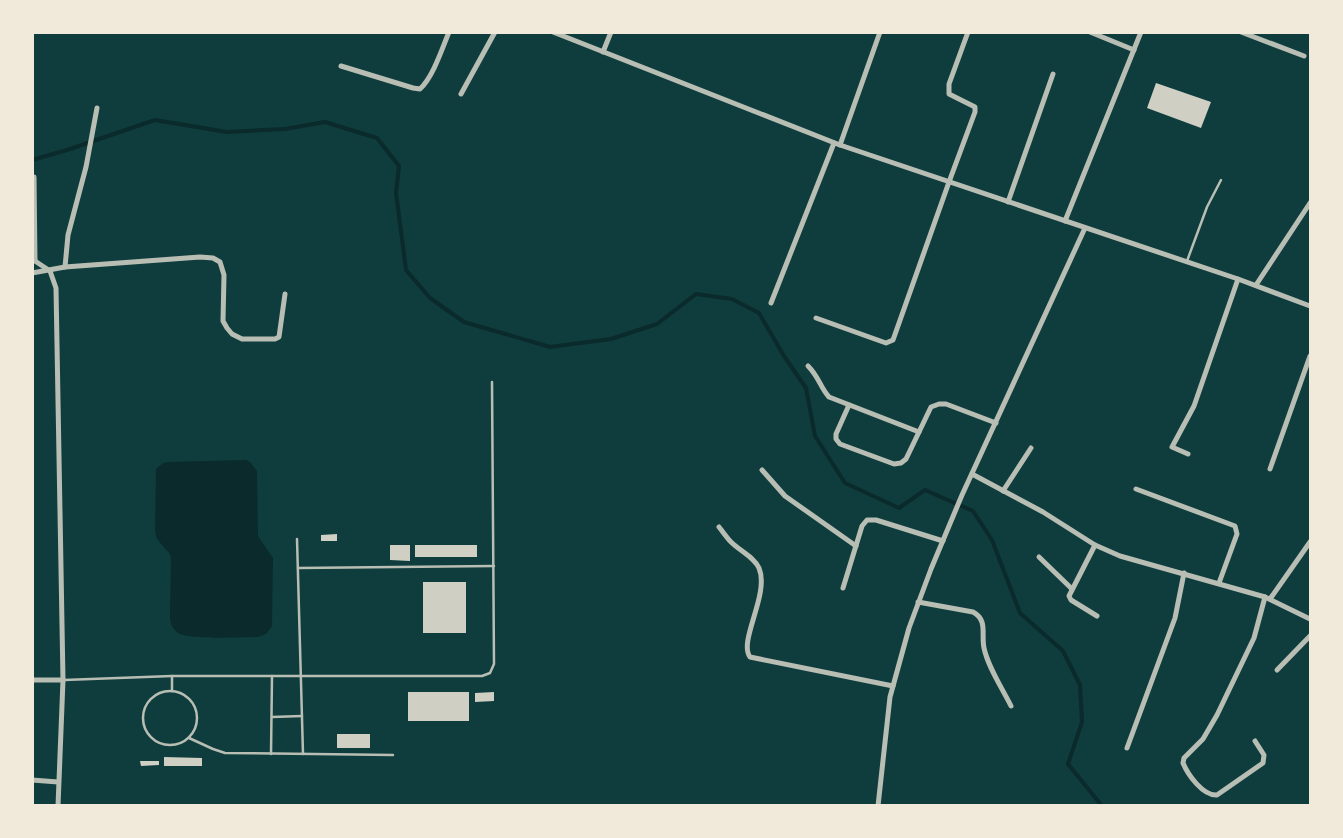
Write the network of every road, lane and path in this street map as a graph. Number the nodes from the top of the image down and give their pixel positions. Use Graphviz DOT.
graph roads {
  1 [pos="449,32"];
  2 [pos="495,32"];
  3 [pos="553,32"];
  4 [pos="611,32"];
  5 [pos="880,32"];
  6 [pos="968,32"];
  7 [pos="1090,32"];
  8 [pos="1141,32"];
  9 [pos="1241,32"];
  10 [pos="1134,50"];
  11 [pos="603,52"];
  12 [pos="1304,56"];
  13 [pos="341,66"];
  14 [pos="1053,74"];
  15 [pos="461,94"];
  16 [pos="97,108"];
  17 [pos="834,142"];
  18 [pos="840,145"];
  19 [pos="34,177"];
  20 [pos="1221,180"];
  21 [pos="949,182"];
  22 [pos="1008,202"];
  23 [pos="1310,203"];
  24 [pos="1065,221"];
  25 [pos="1085,228"];
  26 [pos="34,260"];
  27 [pos="1186,262"];
  28 [pos="65,267"];
  29 [pos="50,271"];
  30 [pos="32,273"];
  31 [pos="1238,279"];
  32 [pos="1256,285"];
  33 [pos="285,294"];
  34 [pos="771,303"];
  35 [pos="1310,306"];
  36 [pos="816,318"];
  37 [pos="1310,356"];
  38 [pos="808,366"];
  39 [pos="492,382"];
  40 [pos="848,405"];
  41 [pos="996,423"];
  42 [pos="919,432"];
  43 [pos="1031,448"];
  44 [pos="1188,454"];
  45 [pos="1270,469"];
  46 [pos="762,470"];
  47 [pos="972,474"];
  48 [pos="1136,489"];
  49 [pos="1003,491"];
  50 [pos="719,527"];
  51 [pos="297,540"];
  52 [pos="943,541"];
  53 [pos="1310,542"];
  54 [pos="1095,545"];
  55 [pos="856,546"];
  56 [pos="1039,557"];
  57 [pos="494,566"];
  58 [pos="298,568"];
  59 [pos="1184,574"];
  60 [pos="1219,584"];
  61 [pos="843,588"];
  62 [pos="1072,589"];
  63 [pos="1268,598"];
  64 [pos="918,602"];
  65 [pos="1097,616"];
  66 [pos="1310,620"];
  67 [pos="1310,636"];
  68 [pos="1277,670"];
  69 [pos="172,676"];
  70 [pos="272,676"];
  71 [pos="301,676"];
  72 [pos="32,680"];
  73 [pos="63,680"];
  74 [pos="893,686"];
  75 [pos="172,691"];
  76 [pos="1011,706"];
  77 [pos="302,716"];
  78 [pos="272,717"];
  79 [pos="189,738"];
  80 [pos="1255,741"];
  81 [pos="1127,748"];
  82 [pos="272,754"];
  83 [pos="303,754"];
  84 [pos="393,755"];
  85 [pos="32,780"];
  86 [pos="58,782"];
  87 [pos="58,806"];
  88 [pos="878,806"];
  1 -- 13 [label="street"];
  2 -- 15 [label="street"];
  3 -- 11 [label="street"];
  4 -- 11 [label="street"];
  5 -- 18 [label="street"];
  6 -- 21 [label="street"];
  7 -- 10 [label="street"];
  8 -- 10 [label="street"];
  9 -- 12 [label="street"];
  10 -- 24 [label="street"];
  11 -- 17 [label="street"];
  14 -- 22 [label="street"];
  16 -- 28 [label="street"];
  17 -- 18 [label="street"];
  17 -- 34 [label="street"];
  18 -- 21 [label="street"];
  19 -- 26 [label="street"];
  20 -- 27 [label="lane"];
  21 -- 22 [label="street"];
  21 -- 36 [label="street"];
  22 -- 24 [label="street"];
  23 -- 32 [label="street"];
  24 -- 25 [label="street"];
  25 -- 27 [label="street"];
  25 -- 41 [label="street"];
  26 -- 29 [label="street"];
  27 -- 31 [label="street"];
  28 -- 29 [label="street"];
  28 -- 33 [label="street"];
  29 -- 30 [label="street"];
  29 -- 73 [label="street"];
  31 -- 32 [label="street"];
  31 -- 44 [label="street"];
  32 -- 35 [label="street"];
  37 -- 45 [label="street"];
  38 -- 40 [label="street"];
  39 -- 57 [label="lane"];
  40 -- 42 [label="street"];
  40 -- 42 [label="street"];
  41 -- 42 [label="street"];
  41 -- 47 [label="street"];
  43 -- 49 [label="street"];
  46 -- 55 [label="street"];
  47 -- 49 [label="street"];
  47 -- 52 [label="street"];
  48 -- 60 [label="street"];
  49 -- 54 [label="street"];
  50 -- 74 [label="street"];
  51 -- 58 [label="lane"];
  52 -- 55 [label="street"];
  52 -- 64 [label="street"];
  53 -- 63 [label="street"];
  54 -- 59 [label="street"];
  54 -- 62 [label="street"];
  55 -- 61 [label="street"];
  56 -- 62 [label="street"];
  57 -- 58 [label="lane"];
  57 -- 71 [label="lane"];
  58 -- 71 [label="lane"];
  59 -- 60 [label="street"];
  59 -- 81 [label="street"];
  60 -- 63 [label="street"];
  62 -- 65 [label="street"];
  63 -- 66 [label="street"];
  63 -- 80 [label="street"];
  64 -- 74 [label="street"];
  64 -- 76 [label="street"];
  67 -- 68 [label="street"];
  69 -- 70 [label="lane"];
  69 -- 73 [label="lane"];
  69 -- 75 [label="lane"];
  70 -- 71 [label="lane"];
  70 -- 78 [label="lane"];
  71 -- 77 [label="lane"];
  72 -- 73 [label="street"];
  73 -- 86 [label="street"];
  74 -- 88 [label="street"];
  75 -- 79 [label="lane"];
  75 -- 79 [label="lane"];
  77 -- 78 [label="lane"];
  77 -- 83 [label="lane"];
  78 -- 82 [label="lane"];
  79 -- 82 [label="lane"];
  82 -- 83 [label="lane"];
  83 -- 84 [label="lane"];
  85 -- 86 [label="street"];
  86 -- 87 [label="street"];
}
